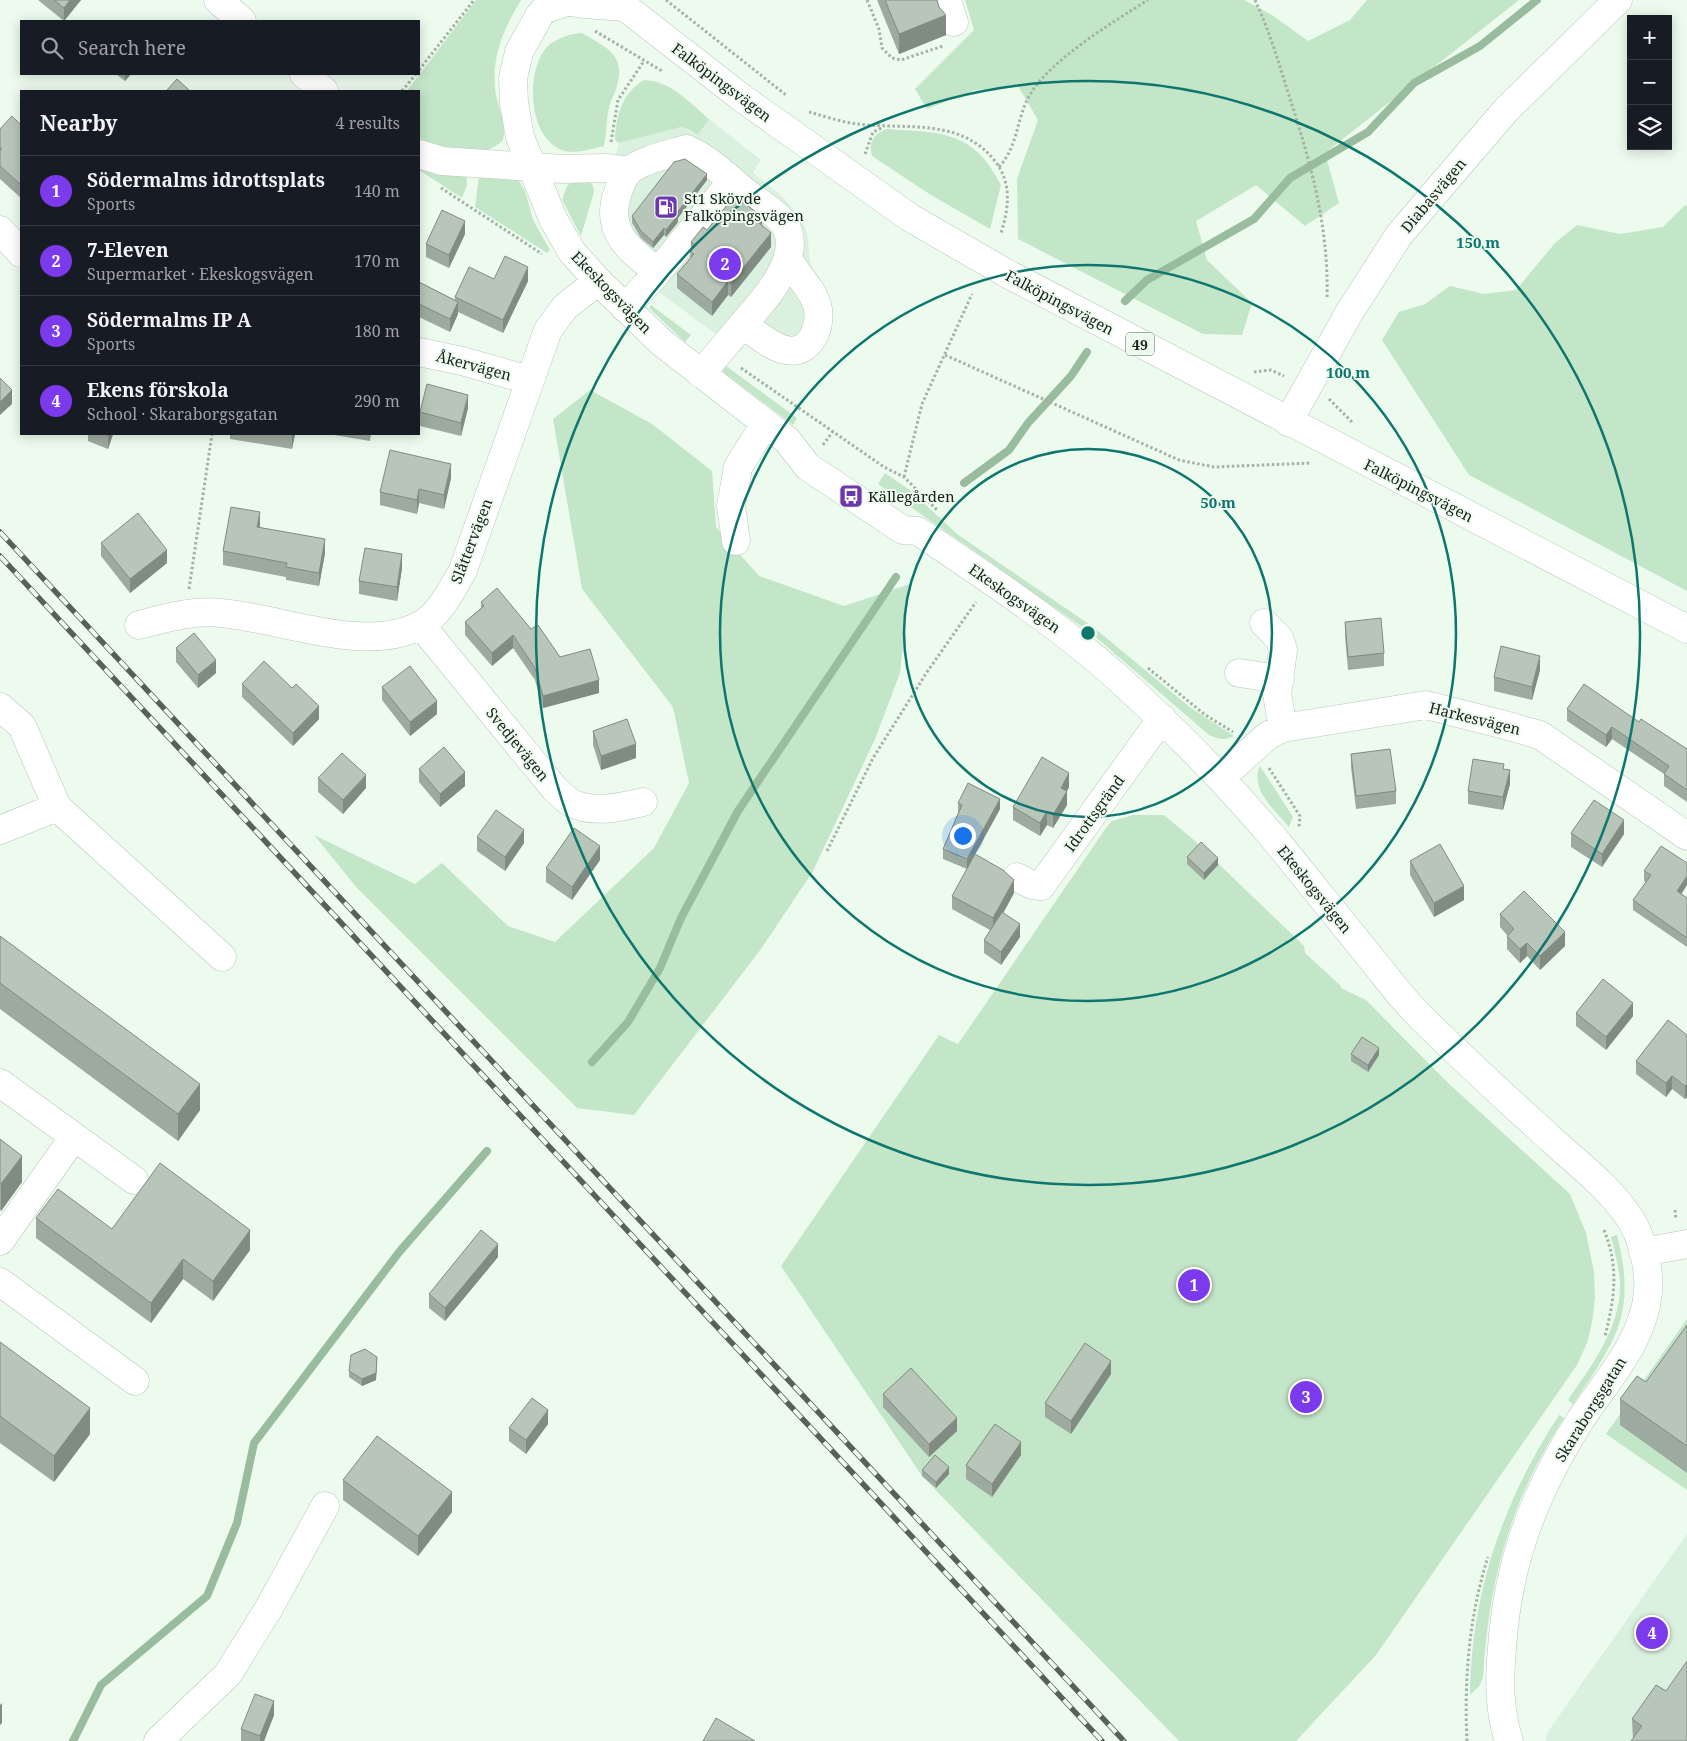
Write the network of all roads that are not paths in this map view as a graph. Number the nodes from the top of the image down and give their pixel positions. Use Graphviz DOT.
graph roads {
  1 [pos="218,0"];
  2 [pos="1618,0"];
  3 [pos="568,2"];
  4 [pos="624,4"];
  5 [pos="241,20"];
  6 [pos="305,75"];
  7 [pos="323,90"];
  8 [pos="420,154"];
  9 [pos="531,167"];
  10 [pos="629,171"];
  11 [pos="732,181"];
  12 [pos="0,230"];
  13 [pos="20,252"];
  14 [pos="788,258"];
  15 [pos="658,272"];
  16 [pos="598,281"];
  17 [pos="625,308"];
  18 [pos="743,324"];
  19 [pos="420,352"];
  20 [pos="701,374"];
  21 [pos="528,380"];
  22 [pos="1288,422"];
  23 [pos="765,424"];
  24 [pos="736,541"];
  25 [pos="1264,624"];
  26 [pos="139,625"];
  27 [pos="420,625"];
  28 [pos="1687,630"];
  29 [pos="1238,673"];
  30 [pos="1280,679"];
  31 [pos="0,707"];
  32 [pos="1162,718"];
  33 [pos="1283,728"];
  34 [pos="1221,778"];
  35 [pos="643,802"];
  36 [pos="56,807"];
  37 [pos="0,830"];
  38 [pos="1687,836"];
  39 [pos="1017,877"];
  40 [pos="222,957"];
  41 [pos="0,1083"];
  42 [pos="74,1137"];
  43 [pos="134,1180"];
  44 [pos="1682,1233"];
  45 [pos="0,1241"];
  46 [pos="1643,1252"];
  47 [pos="0,1282"];
  48 [pos="135,1381"];
  49 [pos="325,1506"];
  50 [pos="158,1741"];
  51 [pos="1509,1741"];
  1 -- 5 [label="street"];
  2 -- 22 [label="street, Diabasvägen"];
  3 -- 4 [label="street, 49"];
  3 -- 9 [label="street, Ekeskogsvägen"];
  4 -- 22 [label="street, Falköpingsvägen / 49"];
  6 -- 7 [label="street"];
  8 -- 9 [label="street"];
  9 -- 10 [label="street"];
  9 -- 16 [label="street, Ekeskogsvägen"];
  10 -- 11 [label="street"];
  10 -- 15 [label="street"];
  11 -- 14 [label="street"];
  11 -- 15 [label="street"];
  12 -- 13 [label="street"];
  14 -- 18 [label="street"];
  14 -- 18 [label="street"];
  15 -- 17 [label="street"];
  16 -- 17 [label="street, Ekeskogsvägen"];
  16 -- 21 [label="street, Slåttervägen"];
  17 -- 20 [label="street, Ekeskogsvägen"];
  18 -- 20 [label="street"];
  19 -- 21 [label="street, Åkervägen"];
  20 -- 23 [label="street, Ekeskogsvägen"];
  21 -- 27 [label="street, Slåttervägen"];
  22 -- 28 [label="street, Falköpingsvägen / 49"];
  23 -- 24 [label="street"];
  23 -- 32 [label="street, Ekeskogsvägen"];
  25 -- 30 [label="street"];
  26 -- 27 [label="street"];
  27 -- 35 [label="street, Svedjevägen"];
  29 -- 30 [label="street"];
  30 -- 33 [label="street"];
  31 -- 36 [label="street"];
  32 -- 34 [label="street, Ekeskogsvägen"];
  32 -- 39 [label="street, Idrottsgränd"];
  33 -- 34 [label="street, Harkesvägen"];
  33 -- 38 [label="street, Harkesvägen"];
  34 -- 46 [label="street, Ekeskogsvägen"];
  36 -- 37 [label="street"];
  36 -- 40 [label="street"];
  41 -- 42 [label="street"];
  42 -- 43 [label="street"];
  42 -- 45 [label="street"];
  44 -- 46 [label="street"];
  46 -- 51 [label="street, Skaraborgsgatan"];
  47 -- 48 [label="street"];
  49 -- 50 [label="street"];
}
